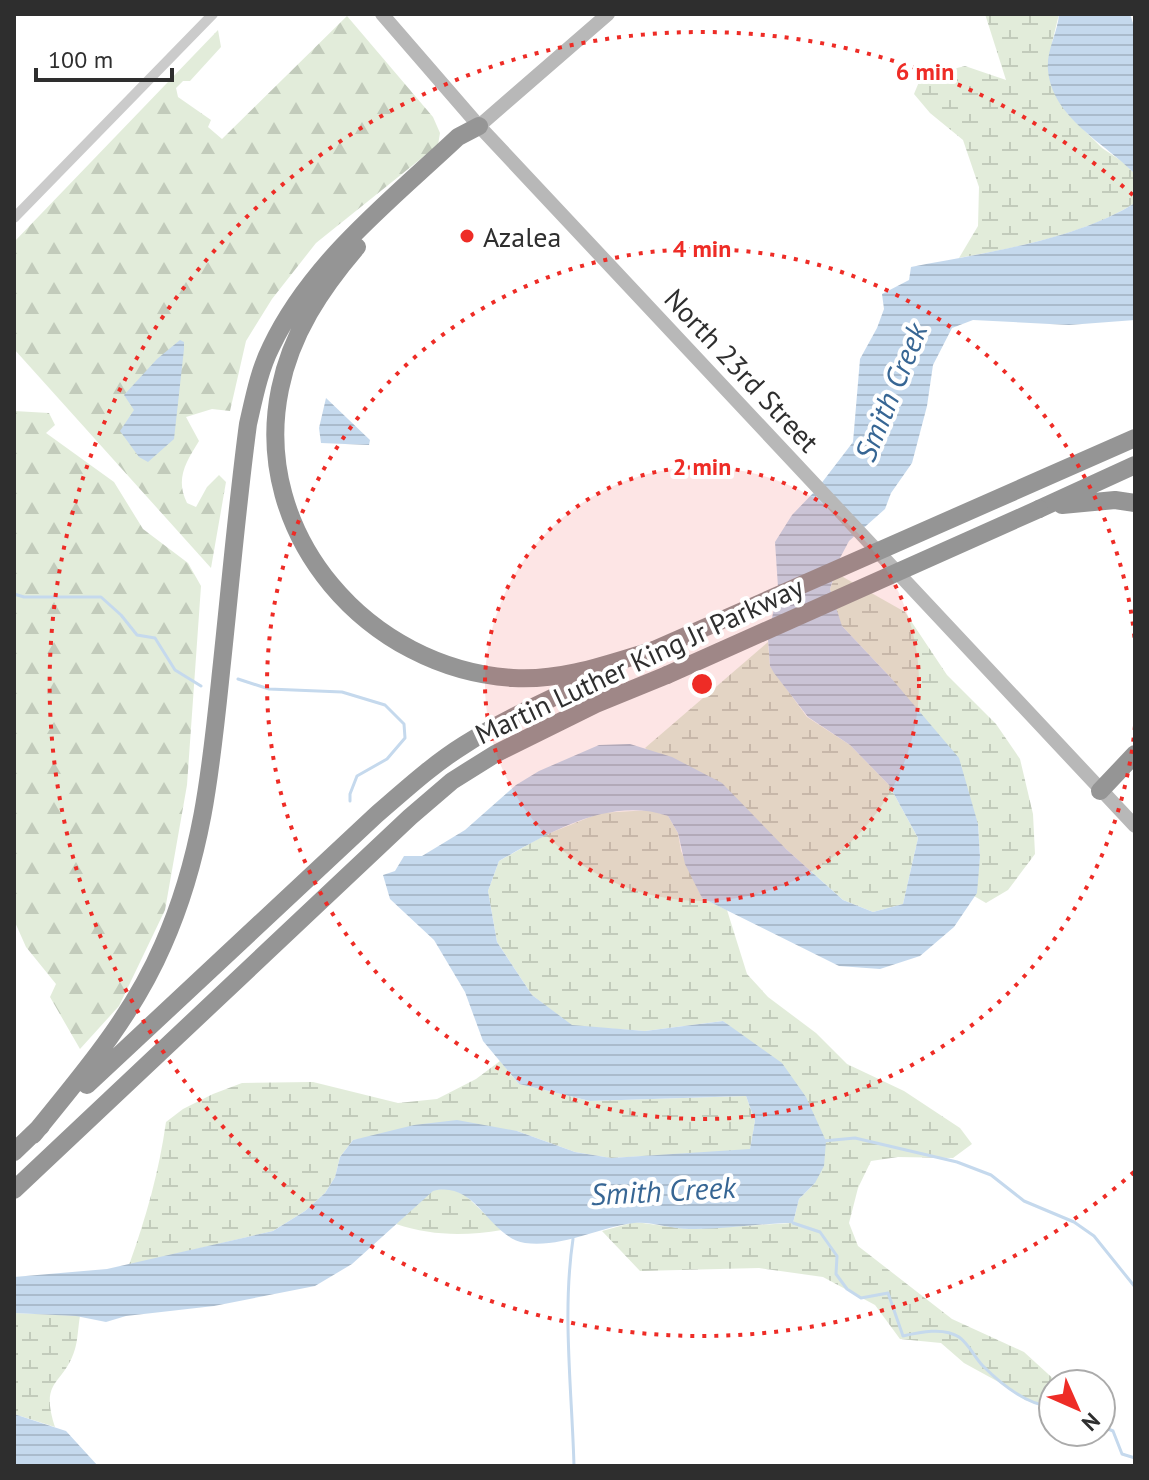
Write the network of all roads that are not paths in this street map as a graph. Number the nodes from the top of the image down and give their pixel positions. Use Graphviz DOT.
graph roads {
  1 [pos="213,14"];
  2 [pos="382,14"];
  3 [pos="608,14"];
  4 [pos="479,126"];
  5 [pos="14,218"];
  6 [pos="1135,438"];
  7 [pos="1135,465"];
  8 [pos="1135,503"];
  9 [pos="1039,509"];
  10 [pos="654,650"];
  11 [pos="1135,754"];
  12 [pos="1135,771"];
  13 [pos="1100,791"];
  14 [pos="1135,826"];
  15 [pos="33,1135"];
  16 [pos="14,1152"];
  17 [pos="14,1190"];
  1 -- 5 [label="street"];
  2 -- 4 [label="main road, North 23rd Street"];
  3 -- 4 [label="main road"];
  4 -- 10 [label="highway"];
  4 -- 13 [label="main road, North 23rd Street"];
  4 -- 15 [label="highway"];
  6 -- 10 [label="highway, Martin Luther King Jr Parkway, bridge"];
  7 -- 9 [label="highway, Martin Luther King Jr Parkway"];
  8 -- 9 [label="highway"];
  9 -- 17 [label="highway, Martin Luther King Jr Parkway, bridge"];
  10 -- 15 [label="highway, Martin Luther King Jr Parkway"];
  11 -- 13 [label="highway"];
  12 -- 13 [label="highway"];
  13 -- 14 [label="main road, North 23rd Street"];
  15 -- 16 [label="highway, Martin Luther King Jr Parkway"];
}
